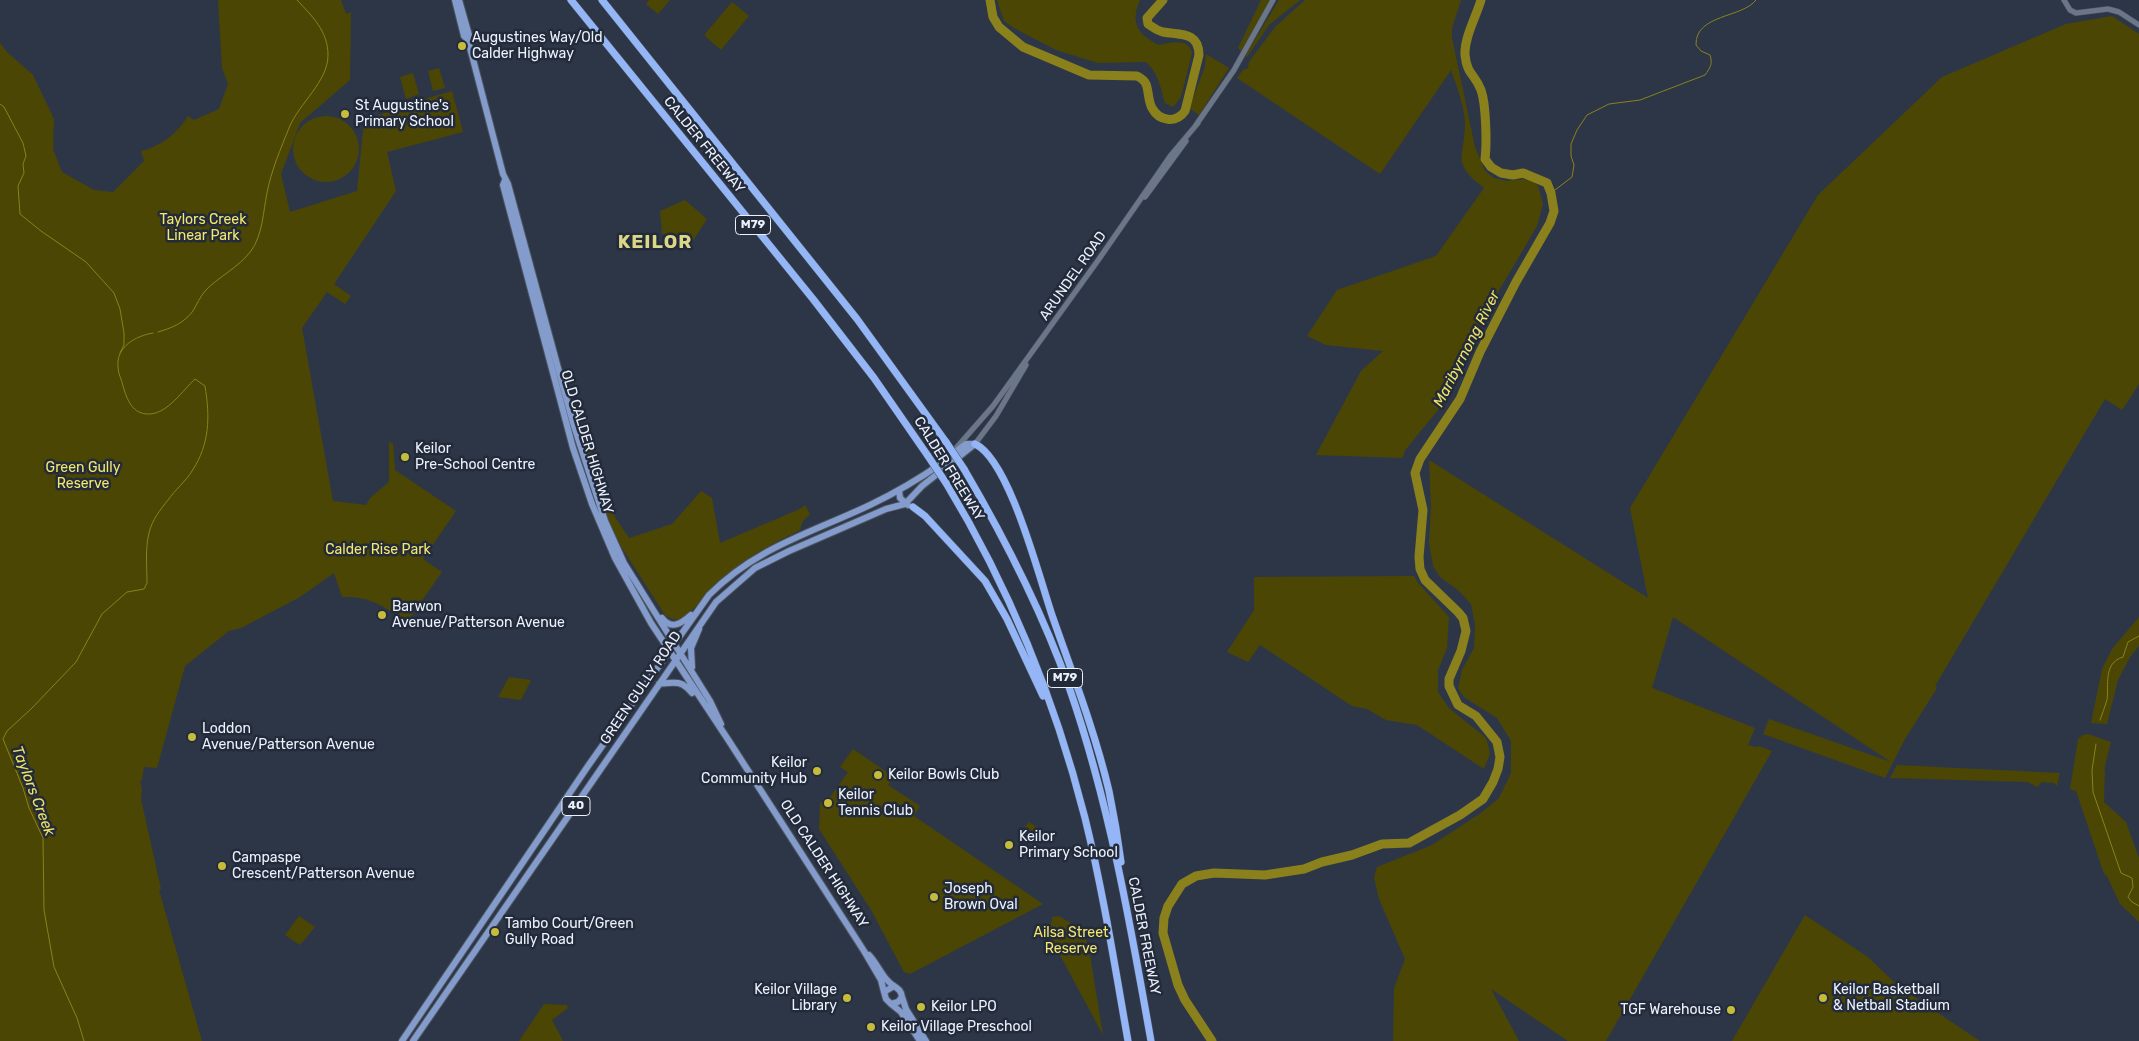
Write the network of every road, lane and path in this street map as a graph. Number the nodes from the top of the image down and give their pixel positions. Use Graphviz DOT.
graph roads {
  1 [pos="455,0"];
  2 [pos="459,0"];
  3 [pos="571,0"];
  4 [pos="602,0"];
  5 [pos="1273,0"];
  6 [pos="2064,0"];
  7 [pos="2139,25"];
  8 [pos="468,40"];
  9 [pos="1040,343"];
  10 [pos="571,427"];
  11 [pos="962,442"];
  12 [pos="975,444"];
  13 [pos="922,476"];
  14 [pos="899,490"];
  15 [pos="905,504"];
  16 [pos="913,508"];
  17 [pos="624,563"];
  18 [pos="704,602"];
  19 [pos="709,610"];
  20 [pos="675,643"];
  21 [pos="669,651"];
  22 [pos="680,652"];
  23 [pos="675,660"];
  24 [pos="694,675"];
  25 [pos="659,684"];
  26 [pos="706,708"];
  27 [pos="729,740"];
  28 [pos="1063,740"];
  29 [pos="524,862"];
  30 [pos="533,869"];
  31 [pos="1126,902"];
  32 [pos="864,951"];
  33 [pos="894,986"];
  34 [pos="884,992"];
  35 [pos="902,997"];
  36 [pos="430,1000"];
  37 [pos="891,1004"];
  38 [pos="440,1006"];
  39 [pos="402,1041"];
  40 [pos="413,1041"];
  41 [pos="920,1041"];
  42 [pos="926,1041"];
  43 [pos="1128,1041"];
  44 [pos="1151,1041"];
  1 -- 8 [label="main road, OLD CALDER HIGHWAY"];
  2 -- 8 [label="main road, OLD CALDER HIGHWAY"];
  3 -- 28 [label="highway, CALDER FREEWAY / M79, bridge"];
  4 -- 31 [label="highway, CALDER FREEWAY / M79, bridge"];
  5 -- 9 [label="street, ARUNDEL ROAD"];
  6 -- 7 [label="street"];
  8 -- 10 [label="main road, OLD CALDER HIGHWAY"];
  9 -- 11 [label="street, ARUNDEL ROAD"];
  9 -- 12 [label="street, ARUNDEL ROAD"];
  10 -- 17 [label="main road, OLD CALDER HIGHWAY"];
  10 -- 21 [label="main road, OLD CALDER HIGHWAY"];
  11 -- 13 [label="street, GREEN GULLY ROAD"];
  12 -- 13 [label="main road"];
  12 -- 15 [label="main road"];
  12 -- 31 [label="highway"];
  13 -- 14 [label="main road, GREEN GULLY ROAD"];
  14 -- 15 [label="main road"];
  14 -- 18 [label="main road, GREEN GULLY ROAD / 40"];
  15 -- 16 [label="main road"];
  15 -- 19 [label="main road, GREEN GULLY ROAD / 40"];
  16 -- 28 [label="highway"];
  17 -- 18 [label="main road"];
  17 -- 20 [label="main road, OLD CALDER HIGHWAY"];
  18 -- 20 [label="main road, GREEN GULLY ROAD / 40"];
  19 -- 22 [label="main road, GREEN GULLY ROAD / 40"];
  19 -- 24 [label="main road"];
  20 -- 21 [label="main road, GREEN GULLY ROAD / 40"];
  20 -- 22 [label="main road, OLD CALDER HIGHWAY"];
  21 -- 23 [label="main road, OLD CALDER HIGHWAY"];
  21 -- 29 [label="main road, GREEN GULLY ROAD / 40"];
  22 -- 23 [label="main road, GREEN GULLY ROAD / 40"];
  22 -- 24 [label="main road, OLD CALDER HIGHWAY"];
  23 -- 25 [label="main road, GREEN GULLY ROAD / 40"];
  23 -- 26 [label="main road, OLD CALDER HIGHWAY"];
  24 -- 27 [label="main road, OLD CALDER HIGHWAY"];
  25 -- 26 [label="main road"];
  25 -- 30 [label="main road, GREEN GULLY ROAD / 40"];
  26 -- 27 [label="main road, OLD CALDER HIGHWAY"];
  27 -- 32 [label="main road, OLD CALDER HIGHWAY"];
  28 -- 43 [label="highway, CALDER FREEWAY / M79"];
  29 -- 30 [label="main road"];
  29 -- 36 [label="main road, GREEN GULLY ROAD / 40"];
  30 -- 38 [label="main road, GREEN GULLY ROAD / 40"];
  31 -- 44 [label="highway, CALDER FREEWAY / M79"];
  32 -- 33 [label="main road, OLD CALDER HIGHWAY"];
  32 -- 34 [label="main road, OLD CALDER HIGHWAY"];
  33 -- 34 [label="main road"];
  33 -- 35 [label="main road"];
  34 -- 37 [label="main road"];
  35 -- 37 [label="main road"];
  35 -- 42 [label="main road"];
  36 -- 38 [label="main road"];
  36 -- 39 [label="main road, GREEN GULLY ROAD / 40"];
  37 -- 41 [label="main road"];
  38 -- 40 [label="main road, GREEN GULLY ROAD / 40"];
}
